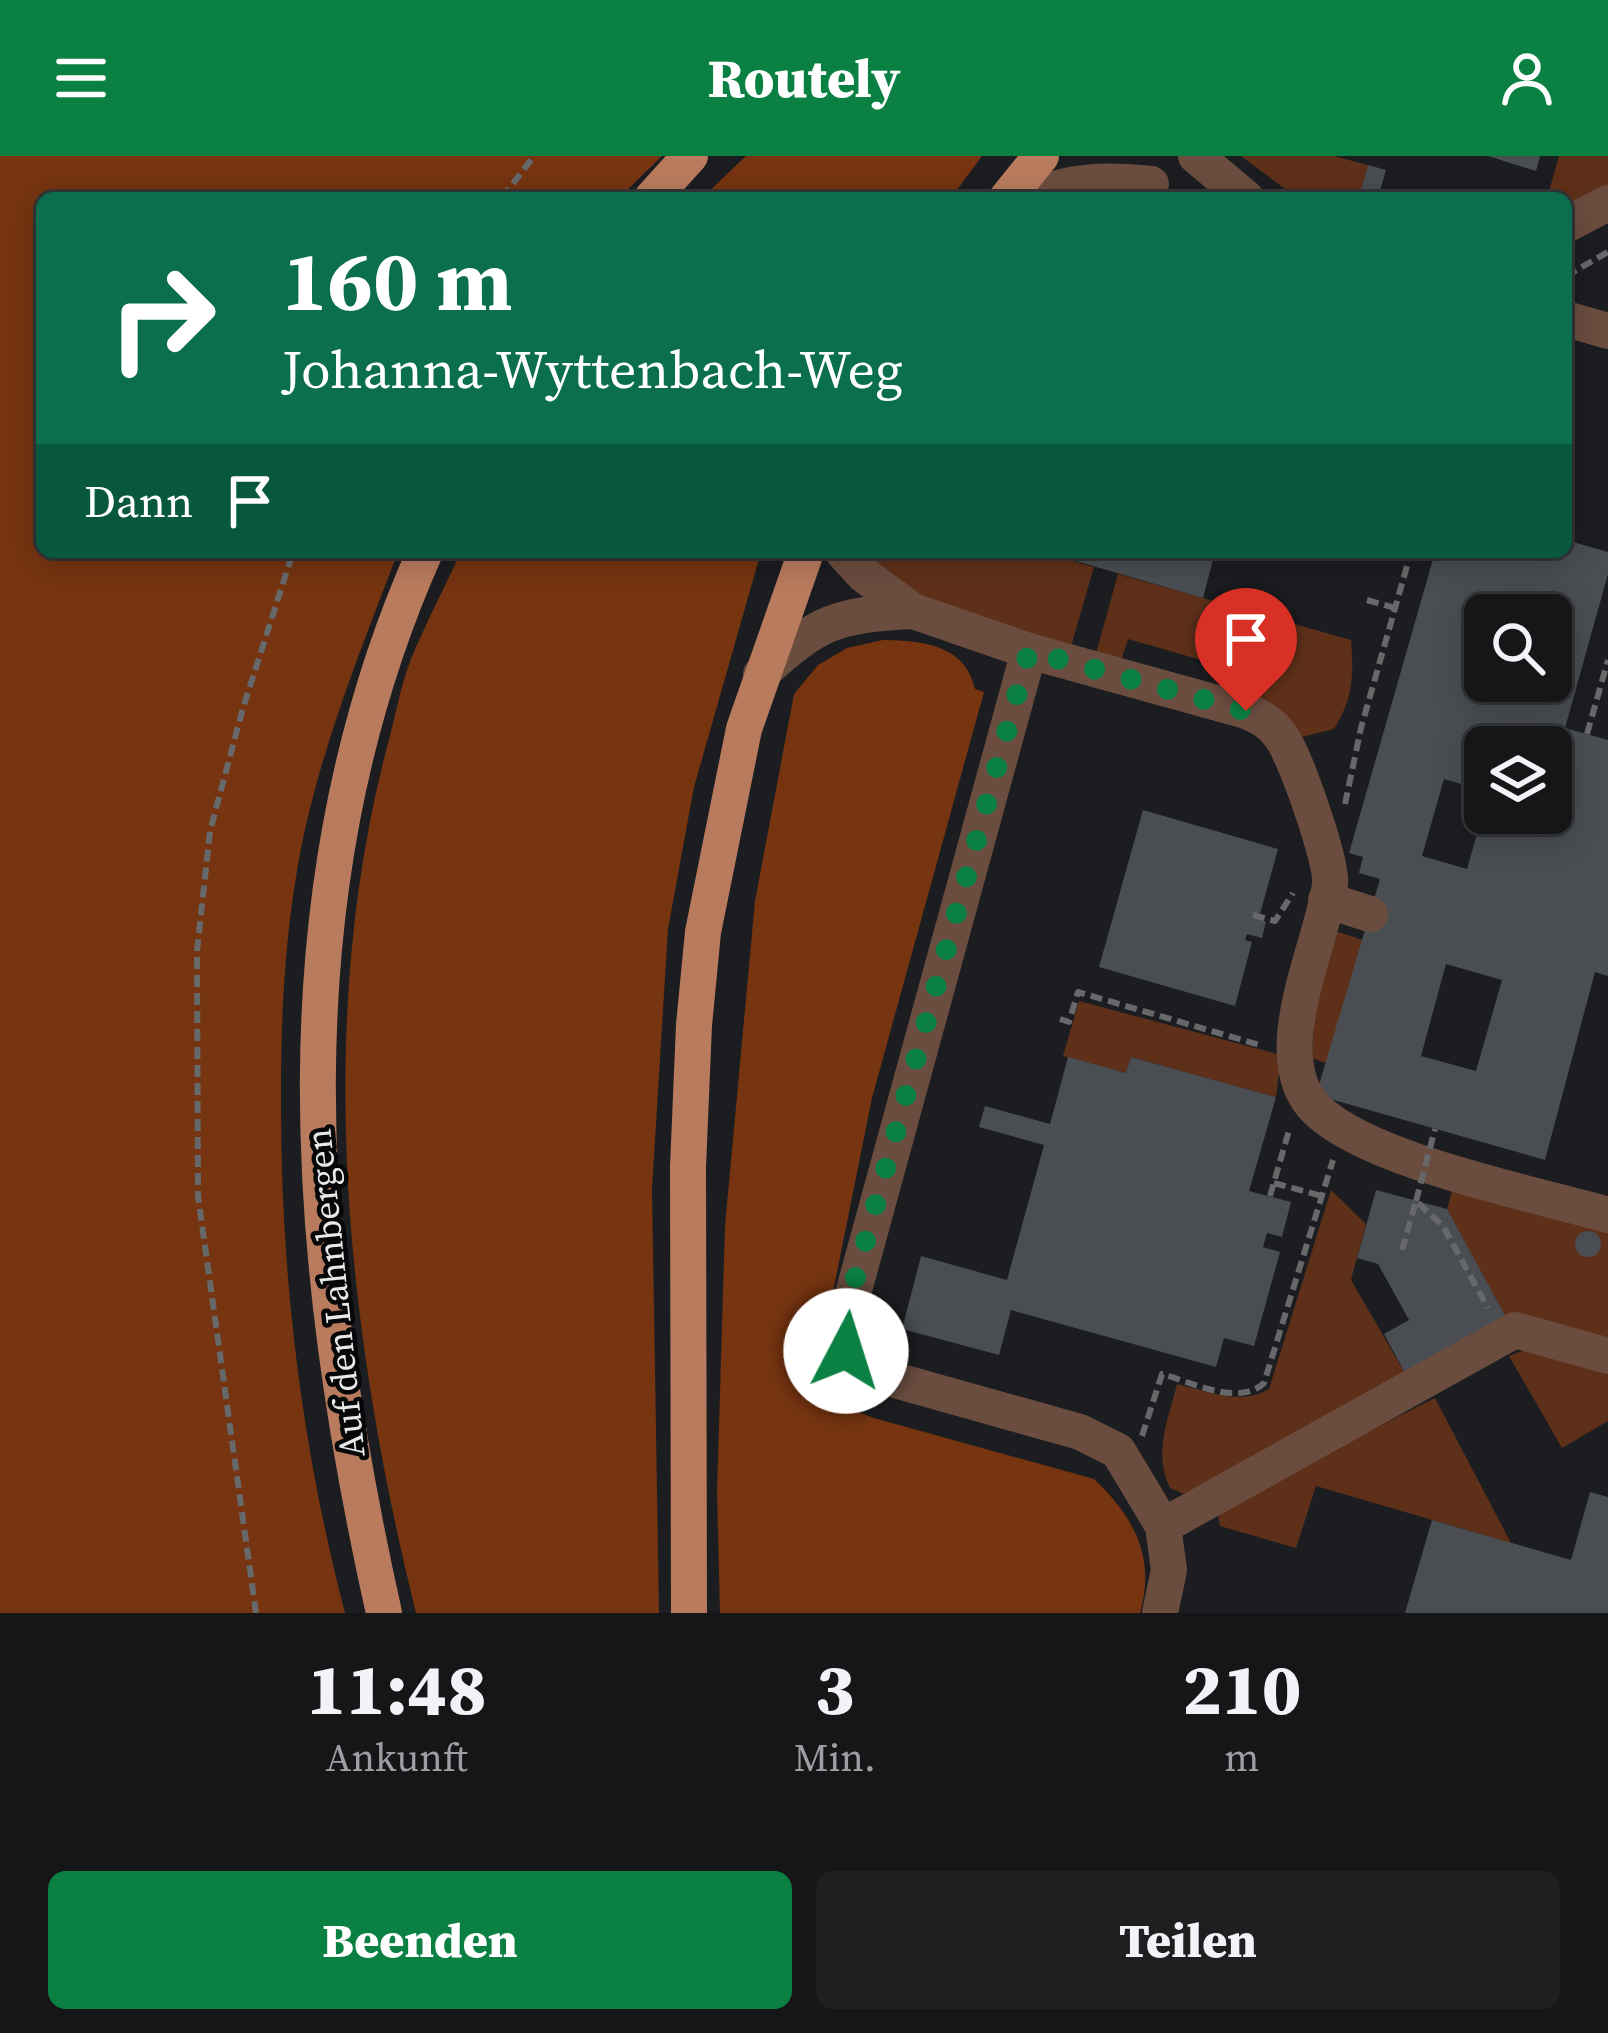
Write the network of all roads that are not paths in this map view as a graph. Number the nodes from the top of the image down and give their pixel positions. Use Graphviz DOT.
graph roads {
  1 [pos="690,156"];
  2 [pos="1042,156"];
  3 [pos="1113,156"];
  4 [pos="1196,156"];
  5 [pos="1164,191"];
  6 [pos="657,192"];
  7 [pos="1012,192"];
  8 [pos="1047,192"];
  9 [pos="1239,192"];
  10 [pos="1608,203"];
  11 [pos="1572,222"];
  12 [pos="1572,321"];
  13 [pos="1608,331"];
  14 [pos="422,558"];
  15 [pos="804,558"];
  16 [pos="848,558"];
  17 [pos="913,611"];
  18 [pos="1029,651"];
  19 [pos="761,674"];
  20 [pos="1313,892"];
  21 [pos="1370,914"];
  22 [pos="1608,1215"];
  23 [pos="1608,1357"];
  24 [pos="1148,1499"];
  25 [pos="384,1613"];
  26 [pos="689,1613"];
  27 [pos="1160,1613"];
  1 -- 6 [label="main road"];
  2 -- 7 [label="main road"];
  3 -- 5 [label="street"];
  4 -- 9 [label="street"];
  5 -- 8 [label="street"];
  10 -- 11 [label="street"];
  12 -- 13 [label="street"];
  14 -- 25 [label="main road, Auf den Lahnbergen"];
  15 -- 19 [label="main road"];
  16 -- 17 [label="street"];
  17 -- 18 [label="street"];
  17 -- 19 [label="street"];
  18 -- 20 [label="street"];
  18 -- 24 [label="street"];
  19 -- 26 [label="main road"];
  20 -- 21 [label="street"];
  20 -- 22 [label="street"];
  23 -- 24 [label="street"];
  24 -- 27 [label="street"];
}
